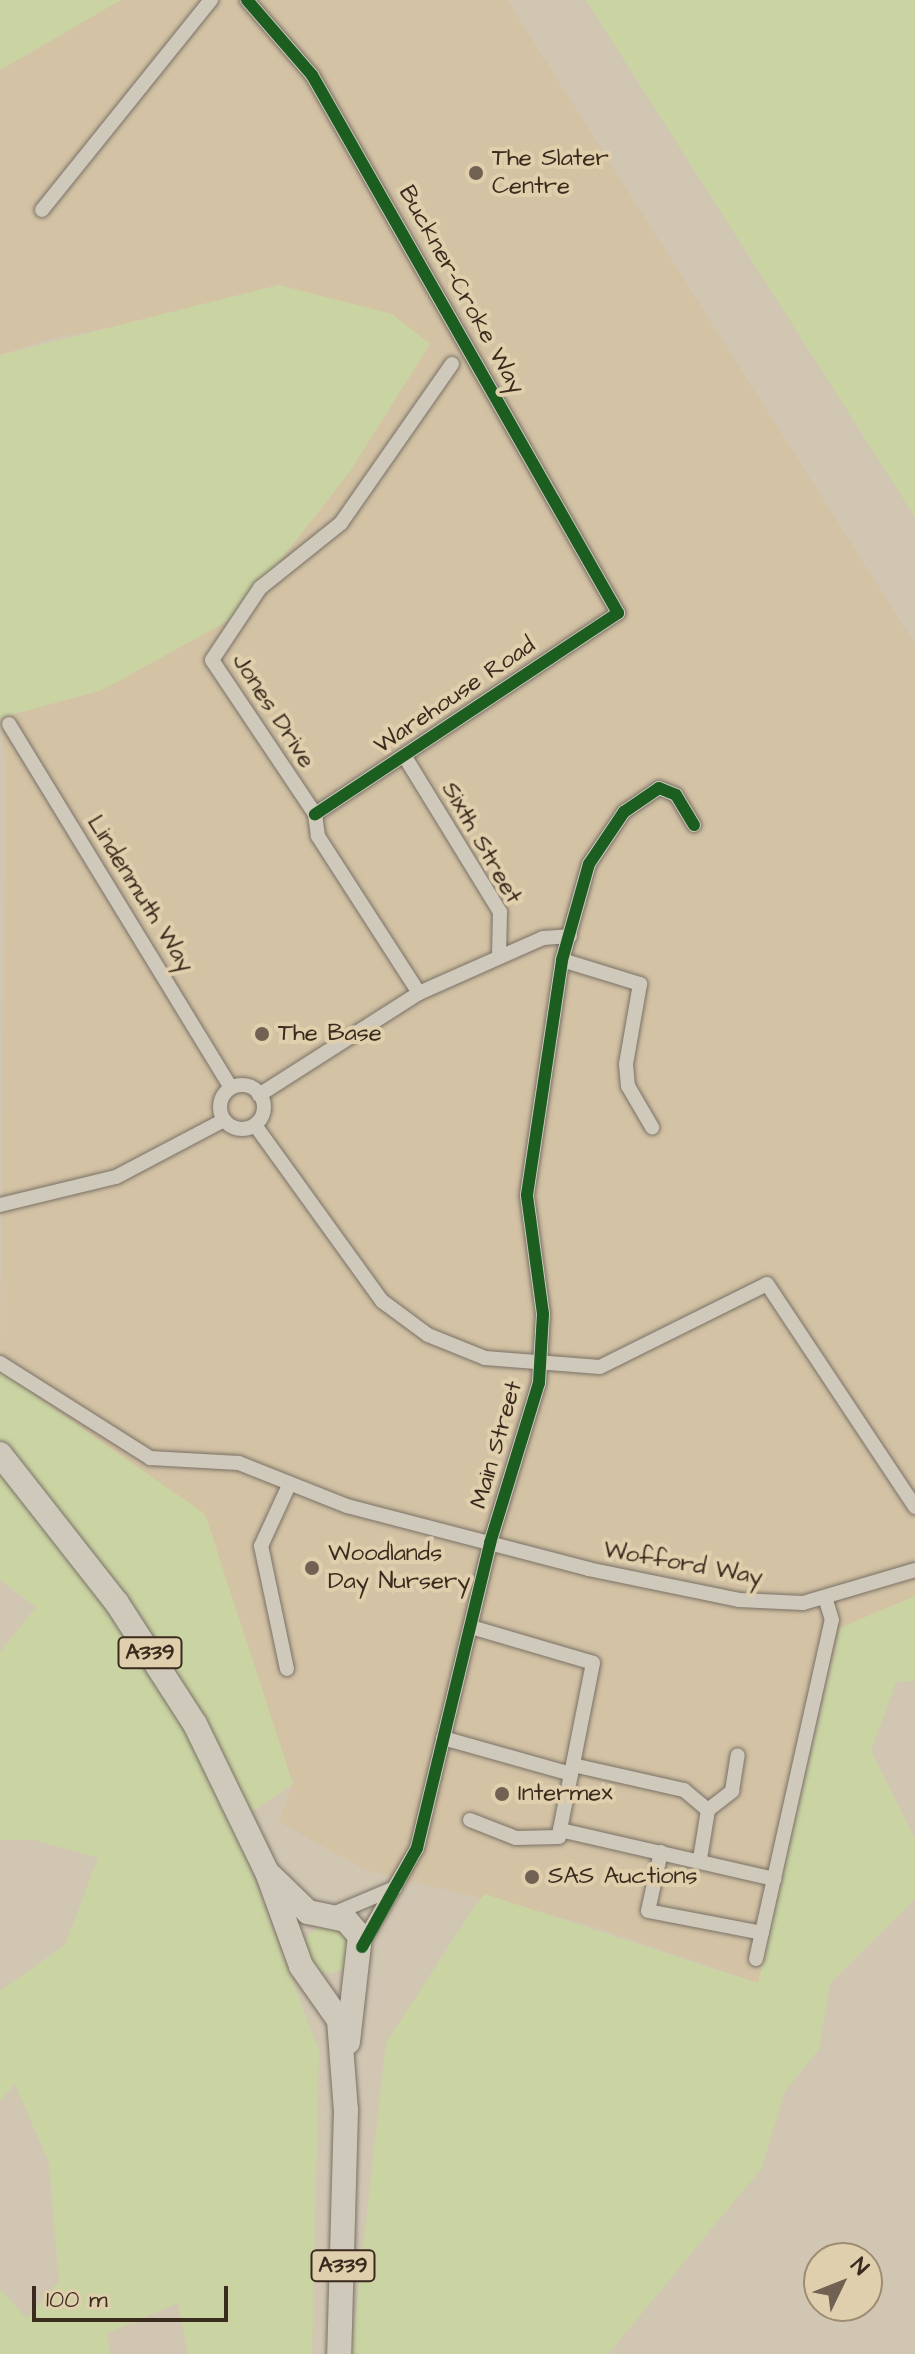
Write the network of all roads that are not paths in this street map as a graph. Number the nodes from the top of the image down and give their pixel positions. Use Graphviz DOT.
graph roads {
  1 [pos="211,0"];
  2 [pos="247,0"];
  3 [pos="42,210"];
  4 [pos="452,364"];
  5 [pos="618,613"];
  6 [pos="9,724"];
  7 [pos="405,757"];
  8 [pos="315,814"];
  9 [pos="694,825"];
  10 [pos="570,936"];
  11 [pos="499,955"];
  12 [pos="562,960"];
  13 [pos="419,993"];
  14 [pos="231,1088"];
  15 [pos="259,1095"];
  16 [pos="224,1120"];
  17 [pos="255,1125"];
  18 [pos="652,1127"];
  19 [pos="0,1205"];
  20 [pos="0,1363"];
  21 [pos="541,1367"];
  22 [pos="0,1454"];
  23 [pos="289,1485"];
  24 [pos="915,1507"];
  25 [pos="490,1543"];
  26 [pos="915,1570"];
  27 [pos="826,1600"];
  28 [pos="471,1627"];
  29 [pos="287,1669"];
  30 [pos="443,1738"];
  31 [pos="738,1755"];
  32 [pos="572,1770"];
  33 [pos="708,1810"];
  34 [pos="470,1820"];
  35 [pos="560,1830"];
  36 [pos="661,1852"];
  37 [pos="700,1859"];
  38 [pos="267,1872"];
  39 [pos="774,1879"];
  40 [pos="395,1887"];
  41 [pos="324,1916"];
  42 [pos="762,1933"];
  43 [pos="362,1951"];
  44 [pos="297,1957"];
  45 [pos="756,1959"];
  46 [pos="315,1978"];
  47 [pos="346,2055"];
  48 [pos="339,2354"];
  1 -- 3 [label="street"];
  2 -- 5 [label="street, Buckner-Croke Way"];
  4 -- 8 [label="street, Jones Drive"];
  5 -- 7 [label="street, Warehouse Road"];
  6 -- 14 [label="street, Lindenmuth Way"];
  7 -- 8 [label="street, Warehouse Road"];
  7 -- 11 [label="street, Sixth Street"];
  8 -- 13 [label="street, Jones Drive"];
  9 -- 10 [label="street, Main Street"];
  10 -- 11 [label="street"];
  10 -- 12 [label="street, Main Street"];
  11 -- 13 [label="street"];
  12 -- 18 [label="street"];
  12 -- 21 [label="street, Main Street"];
  13 -- 15 [label="street"];
  14 -- 15 [label="street"];
  14 -- 16 [label="street"];
  15 -- 17 [label="street"];
  16 -- 17 [label="street"];
  16 -- 19 [label="street"];
  17 -- 21 [label="street"];
  20 -- 23 [label="street, Wofford Way"];
  21 -- 24 [label="street"];
  21 -- 25 [label="street, Main Street"];
  22 -- 38 [label="highway, A339"];
  23 -- 25 [label="street, Wofford Way"];
  23 -- 29 [label="street"];
  25 -- 27 [label="street, Wofford Way"];
  25 -- 28 [label="street, Main Street"];
  26 -- 27 [label="street, Wofford Way"];
  27 -- 39 [label="street"];
  28 -- 30 [label="street, Main Street"];
  28 -- 32 [label="street"];
  30 -- 32 [label="street"];
  30 -- 40 [label="street, Main Street"];
  31 -- 33 [label="street"];
  32 -- 33 [label="street"];
  32 -- 35 [label="street"];
  33 -- 37 [label="street"];
  34 -- 35 [label="street"];
  35 -- 36 [label="street"];
  36 -- 37 [label="street"];
  36 -- 42 [label="street"];
  37 -- 39 [label="street"];
  38 -- 41 [label="highway, A339"];
  38 -- 44 [label="highway, A339"];
  39 -- 42 [label="street"];
  40 -- 41 [label="street"];
  40 -- 43 [label="street, Main Street"];
  41 -- 43 [label="highway"];
  41 -- 44 [label="highway"];
  42 -- 45 [label="street"];
  43 -- 46 [label="highway"];
  43 -- 47 [label="highway, A339"];
  44 -- 46 [label="highway"];
  46 -- 47 [label="highway, A339"];
  47 -- 48 [label="highway, A339"];
}
